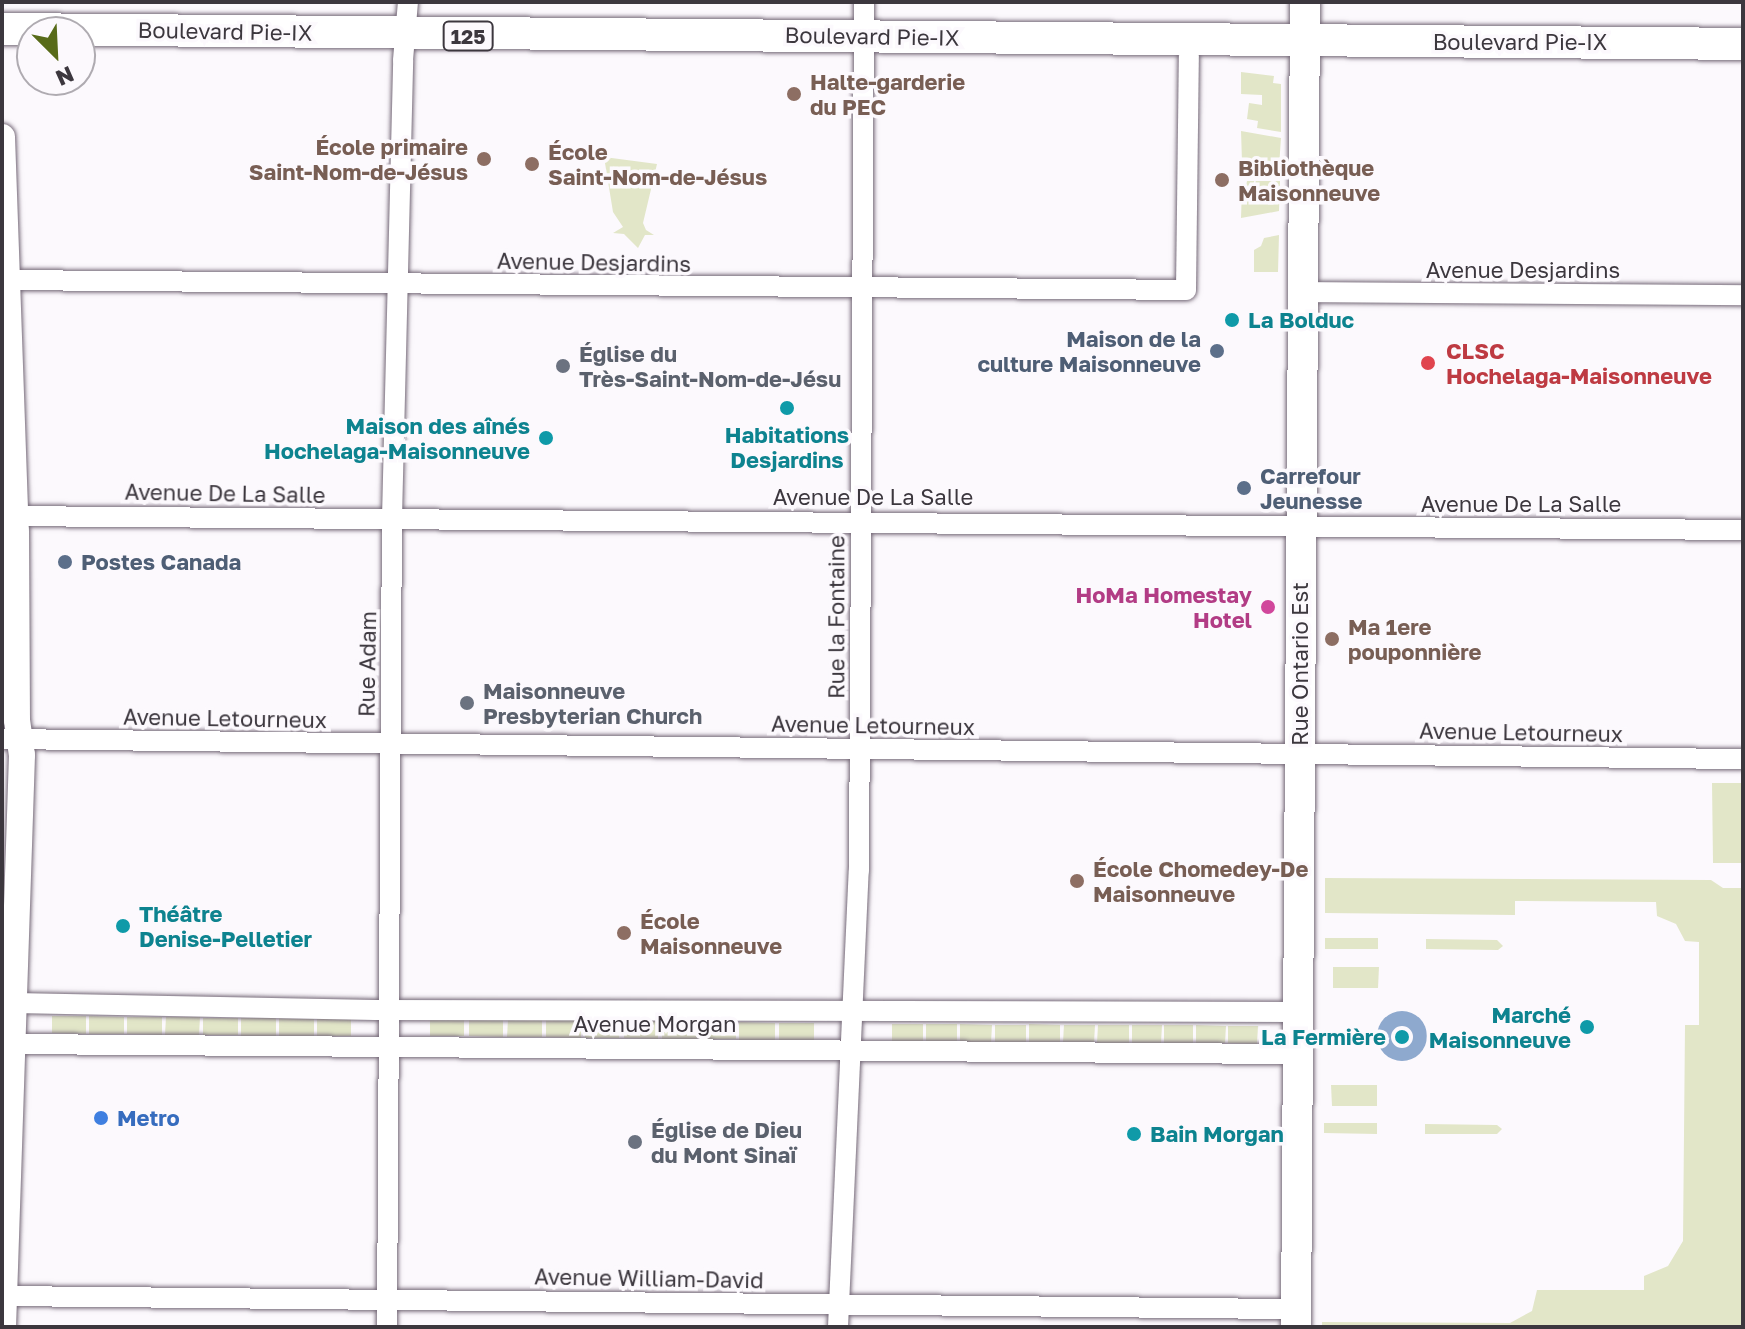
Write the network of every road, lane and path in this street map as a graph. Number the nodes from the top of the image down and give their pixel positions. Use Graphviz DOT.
graph roads {
  1 [pos="408,2"];
  2 [pos="864,2"];
  3 [pos="1305,2"];
  4 [pos="2,29"];
  5 [pos="404,42"];
  6 [pos="865,44"];
  7 [pos="1743,44"];
  8 [pos="96,45"];
  9 [pos="1304,48"];
  10 [pos="1189,56"];
  11 [pos="1743,61"];
  12 [pos="2,137"];
  13 [pos="4,280"];
  14 [pos="398,283"];
  15 [pos="865,286"];
  16 [pos="1303,292"];
  17 [pos="1743,295"];
  18 [pos="8,516"];
  19 [pos="392,518"];
  20 [pos="861,521"];
  21 [pos="1301,527"];
  22 [pos="1743,530"];
  23 [pos="11,739"];
  24 [pos="390,745"];
  25 [pos="860,749"];
  26 [pos="1300,754"];
  27 [pos="1743,759"];
  28 [pos="14,1003"];
  29 [pos="390,1010"];
  30 [pos="855,1012"];
  31 [pos="1298,1012"];
  32 [pos="12,1044"];
  33 [pos="390,1046"];
  34 [pos="853,1049"];
  35 [pos="1298,1054"];
  36 [pos="3,1296"];
  37 [pos="387,1299"];
  38 [pos="840,1304"];
  39 [pos="1296,1318"];
  40 [pos="3,1327"];
  41 [pos="387,1327"];
  42 [pos="838,1327"];
  1 -- 5 [label="street, Rue Adam"];
  2 -- 6 [label="street, Rue la Fontaine"];
  3 -- 9 [label="main road, Rue Ontario Est"];
  4 -- 5 [label="main road, Boulevard Pie-IX / 125"];
  5 -- 6 [label="main road, Boulevard Pie-IX"];
  5 -- 6 [label="main road, Boulevard Pie-IX / 125"];
  5 -- 8 [label="main road, Boulevard Pie-IX"];
  5 -- 14 [label="street, Rue Adam"];
  6 -- 9 [label="main road, Boulevard Pie-IX"];
  6 -- 10 [label="main road, Boulevard Pie-IX"];
  6 -- 15 [label="street, Rue la Fontaine"];
  7 -- 9 [label="main road, Boulevard Pie-IX"];
  9 -- 10 [label="main road, Boulevard Pie-IX"];
  9 -- 11 [label="main road, Boulevard Pie-IX"];
  9 -- 16 [label="main road, Rue Ontario Est"];
  10 -- 15 [label="street, Avenue Desjardins"];
  12 -- 13 [label="street"];
  13 -- 14 [label="street, Avenue Desjardins"];
  13 -- 18 [label="street"];
  14 -- 15 [label="street, Avenue Desjardins"];
  14 -- 19 [label="street, Rue Adam"];
  15 -- 20 [label="street, Rue la Fontaine"];
  16 -- 17 [label="street, Avenue Desjardins"];
  16 -- 21 [label="main road, Rue Ontario Est"];
  18 -- 19 [label="street, Avenue De La Salle"];
  18 -- 23 [label="street"];
  19 -- 20 [label="street, Avenue De La Salle"];
  19 -- 24 [label="street, Rue Adam"];
  20 -- 21 [label="street, Avenue De La Salle"];
  20 -- 25 [label="street, Rue la Fontaine"];
  21 -- 22 [label="street, Avenue De La Salle"];
  21 -- 26 [label="main road, Rue Ontario Est"];
  23 -- 24 [label="street, Avenue Letourneux"];
  23 -- 28 [label="street"];
  24 -- 25 [label="street, Avenue Letourneux"];
  24 -- 29 [label="street, Rue Adam"];
  25 -- 26 [label="street, Avenue Letourneux"];
  25 -- 30 [label="street, Rue la Fontaine"];
  26 -- 27 [label="street, Avenue Letourneux"];
  26 -- 31 [label="main road, Rue Ontario Est"];
  28 -- 29 [label="street, Avenue Morgan"];
  28 -- 32 [label="street"];
  29 -- 30 [label="street, Avenue Morgan"];
  29 -- 33 [label="street, Rue Adam"];
  30 -- 31 [label="street, Avenue Morgan"];
  30 -- 34 [label="street, Rue la Fontaine"];
  31 -- 35 [label="main road, Rue Ontario Est"];
  32 -- 33 [label="street, Avenue Morgan"];
  32 -- 36 [label="street"];
  33 -- 34 [label="street, Avenue Morgan"];
  33 -- 37 [label="street, Rue Adam"];
  34 -- 35 [label="street, Avenue Morgan"];
  34 -- 38 [label="street, Rue la Fontaine"];
  35 -- 39 [label="main road, Rue Ontario Est"];
  36 -- 37 [label="street, Avenue William-David"];
  36 -- 40 [label="street"];
  37 -- 38 [label="street, Avenue William-David"];
  37 -- 41 [label="street, Rue Adam"];
  38 -- 39 [label="street, Avenue William-David"];
  38 -- 42 [label="street, Rue la Fontaine"];
}
